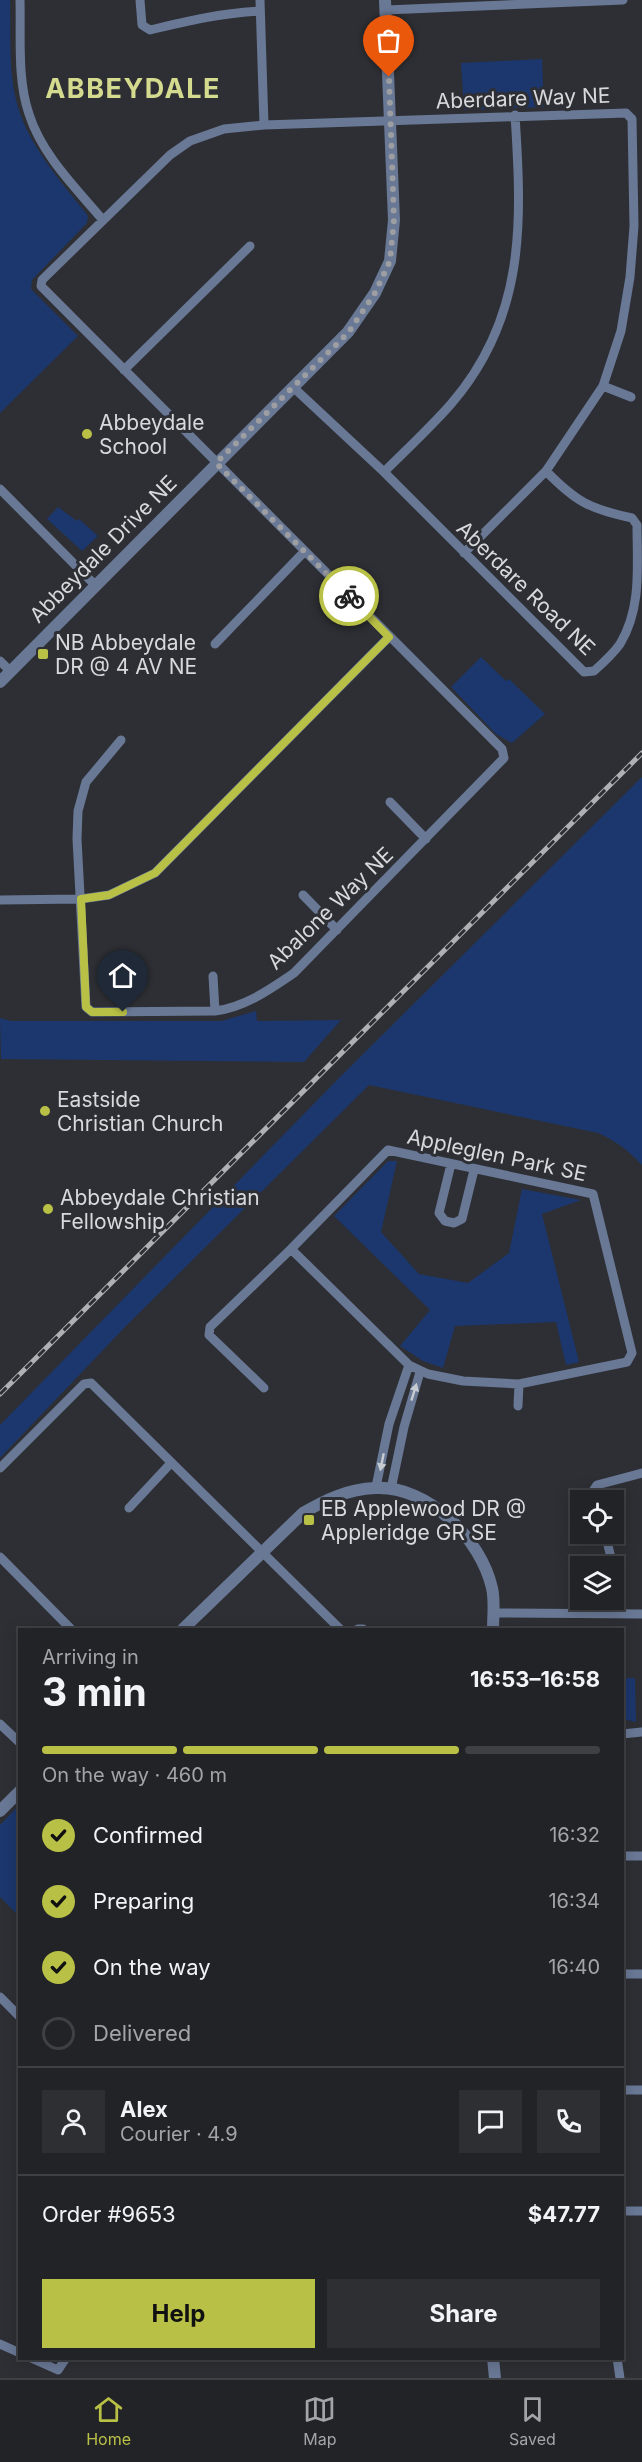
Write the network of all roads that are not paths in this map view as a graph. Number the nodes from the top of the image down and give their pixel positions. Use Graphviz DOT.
graph roads {
  1 [pos="20,0"];
  2 [pos="140,0"];
  3 [pos="260,0"];
  4 [pos="623,0"];
  5 [pos="510,2"];
  6 [pos="386,5"];
  7 [pos="260,11"];
  8 [pos="515,115"];
  9 [pos="391,121"];
  10 [pos="264,125"];
  11 [pos="102,219"];
  12 [pos="250,246"];
  13 [pos="124,370"];
  14 [pos="603,386"];
  15 [pos="294,388"];
  16 [pos="631,398"];
  17 [pos="216,463"];
  18 [pos="546,471"];
  19 [pos="384,472"];
  20 [pos="0,489"];
  21 [pos="304,552"];
  22 [pos="464,553"];
  23 [pos="95,585"];
  24 [pos="389,637"];
  25 [pos="214,644"];
  26 [pos="5,666"];
  27 [pos="0,682"];
  28 [pos="121,740"];
  29 [pos="390,802"];
  30 [pos="426,839"];
  31 [pos="303,895"];
  32 [pos="81,899"];
  33 [pos="0,900"];
  34 [pos="337,930"];
  35 [pos="213,976"];
  36 [pos="215,1011"];
  37 [pos="451,1164"];
  38 [pos="474,1170"];
  39 [pos="291,1249"];
  40 [pos="409,1365"];
  41 [pos="420,1372"];
  42 [pos="519,1384"];
  43 [pos="264,1388"];
  44 [pos="518,1407"];
  45 [pos="389,1424"];
  46 [pos="404,1427"];
  47 [pos="171,1463"];
  48 [pos="0,1468"];
  49 [pos="642,1473"];
  50 [pos="376,1487"];
  51 [pos="391,1489"];
  52 [pos="594,1490"];
  53 [pos="129,1508"];
  54 [pos="262,1553"];
  55 [pos="0,1557"];
  56 [pos="615,1610"];
  57 [pos="493,1613"];
  58 [pos="615,1614"];
  59 [pos="642,1614"];
  60 [pos="70,1628"];
  61 [pos="184,1628"];
  62 [pos="339,1628"];
  63 [pos="493,1628"];
  64 [pos="0,1724"];
  65 [pos="642,1732"];
  66 [pos="624,1734"];
  67 [pos="18,1741"];
  68 [pos="18,1793"];
  69 [pos="0,1810"];
  70 [pos="624,1856"];
  71 [pos="642,1856"];
  72 [pos="624,1974"];
  73 [pos="642,1974"];
  74 [pos="0,1997"];
  75 [pos="18,2015"];
  76 [pos="624,2090"];
  77 [pos="642,2090"];
  78 [pos="624,2211"];
  79 [pos="642,2211"];
  80 [pos="0,2344"];
  81 [pos="18,2352"];
  82 [pos="36,2360"];
  83 [pos="65,2360"];
  84 [pos="493,2360"];
  85 [pos="617,2360"];
  86 [pos="495,2378"];
  87 [pos="620,2378"];
  1 -- 11 [label="street"];
  2 -- 7 [label="street"];
  3 -- 7 [label="street"];
  4 -- 5 [label="street"];
  5 -- 6 [label="street"];
  6 -- 9 [label="street, Abbeydale Drive NE"];
  7 -- 10 [label="street"];
  8 -- 9 [label="street, Aberdare Way NE"];
  8 -- 14 [label="street, Aberdare Way NE"];
  8 -- 19 [label="street"];
  9 -- 10 [label="street, Aberdare Way NE"];
  9 -- 15 [label="street, Abbeydale Drive NE"];
  10 -- 11 [label="street, Aberdare Way NE"];
  11 -- 13 [label="street, Aberdare Way NE"];
  12 -- 13 [label="street"];
  13 -- 17 [label="street"];
  14 -- 16 [label="street"];
  14 -- 18 [label="street, Aberdare Way NE"];
  15 -- 17 [label="street, Abbeydale Drive NE"];
  15 -- 19 [label="street, Aberdare Road NE"];
  17 -- 21 [label="street"];
  17 -- 23 [label="street, Abbeydale Drive NE"];
  18 -- 22 [label="street, Aberdare Way NE"];
  18 -- 22 [label="street, Aberdare Road NE"];
  19 -- 22 [label="street, Aberdare Road NE"];
  20 -- 23 [label="street"];
  21 -- 24 [label="street"];
  21 -- 25 [label="street"];
  23 -- 26 [label="street, Abbeydale Drive NE"];
  24 -- 30 [label="street, Abalone Way NE"];
  24 -- 32 [label="street"];
  26 -- 27 [label="street, Abbeydale Drive NE"];
  28 -- 32 [label="street, Abalone Way NE"];
  29 -- 30 [label="street"];
  30 -- 34 [label="street, Abalone Way NE"];
  31 -- 34 [label="street"];
  32 -- 33 [label="street"];
  32 -- 36 [label="street, Abalone Way NE"];
  34 -- 36 [label="street, Abalone Way NE"];
  35 -- 36 [label="street"];
  37 -- 38 [label="street, Appleglen Park SE"];
  37 -- 38 [label="street"];
  37 -- 39 [label="street, Appleglen Park SE"];
  38 -- 42 [label="street, Appleglen Park SE"];
  39 -- 40 [label="street, Appleglen Park SE"];
  39 -- 43 [label="street"];
  40 -- 41 [label="street, Appleglen Park SE"];
  40 -- 45 [label="street"];
  41 -- 42 [label="street, Appleglen Park SE"];
  46 -- 41 [label="street, one-way"];
  42 -- 44 [label="street"];
  45 -- 46 [label="street"];
  45 -- 50 [label="street, one-way"];
  46 -- 51 [label="street"];
  47 -- 48 [label="street"];
  47 -- 53 [label="street"];
  47 -- 54 [label="street"];
  49 -- 52 [label="street"];
  50 -- 51 [label="street"];
  50 -- 54 [label="street"];
  51 -- 57 [label="street"];
  54 -- 61 [label="street"];
  54 -- 62 [label="street"];
  55 -- 60 [label="street"];
  56 -- 58 [label="street"];
  57 -- 58 [label="street"];
  57 -- 63 [label="street"];
  58 -- 59 [label="street"];
  64 -- 67 [label="street"];
  65 -- 66 [label="street"];
  68 -- 69 [label="street"];
  70 -- 71 [label="street"];
  72 -- 73 [label="street"];
  74 -- 75 [label="street"];
  76 -- 77 [label="street"];
  78 -- 79 [label="street"];
  80 -- 81 [label="street"];
  82 -- 83 [label="street"];
  84 -- 86 [label="street"];
  85 -- 87 [label="street"];
}
